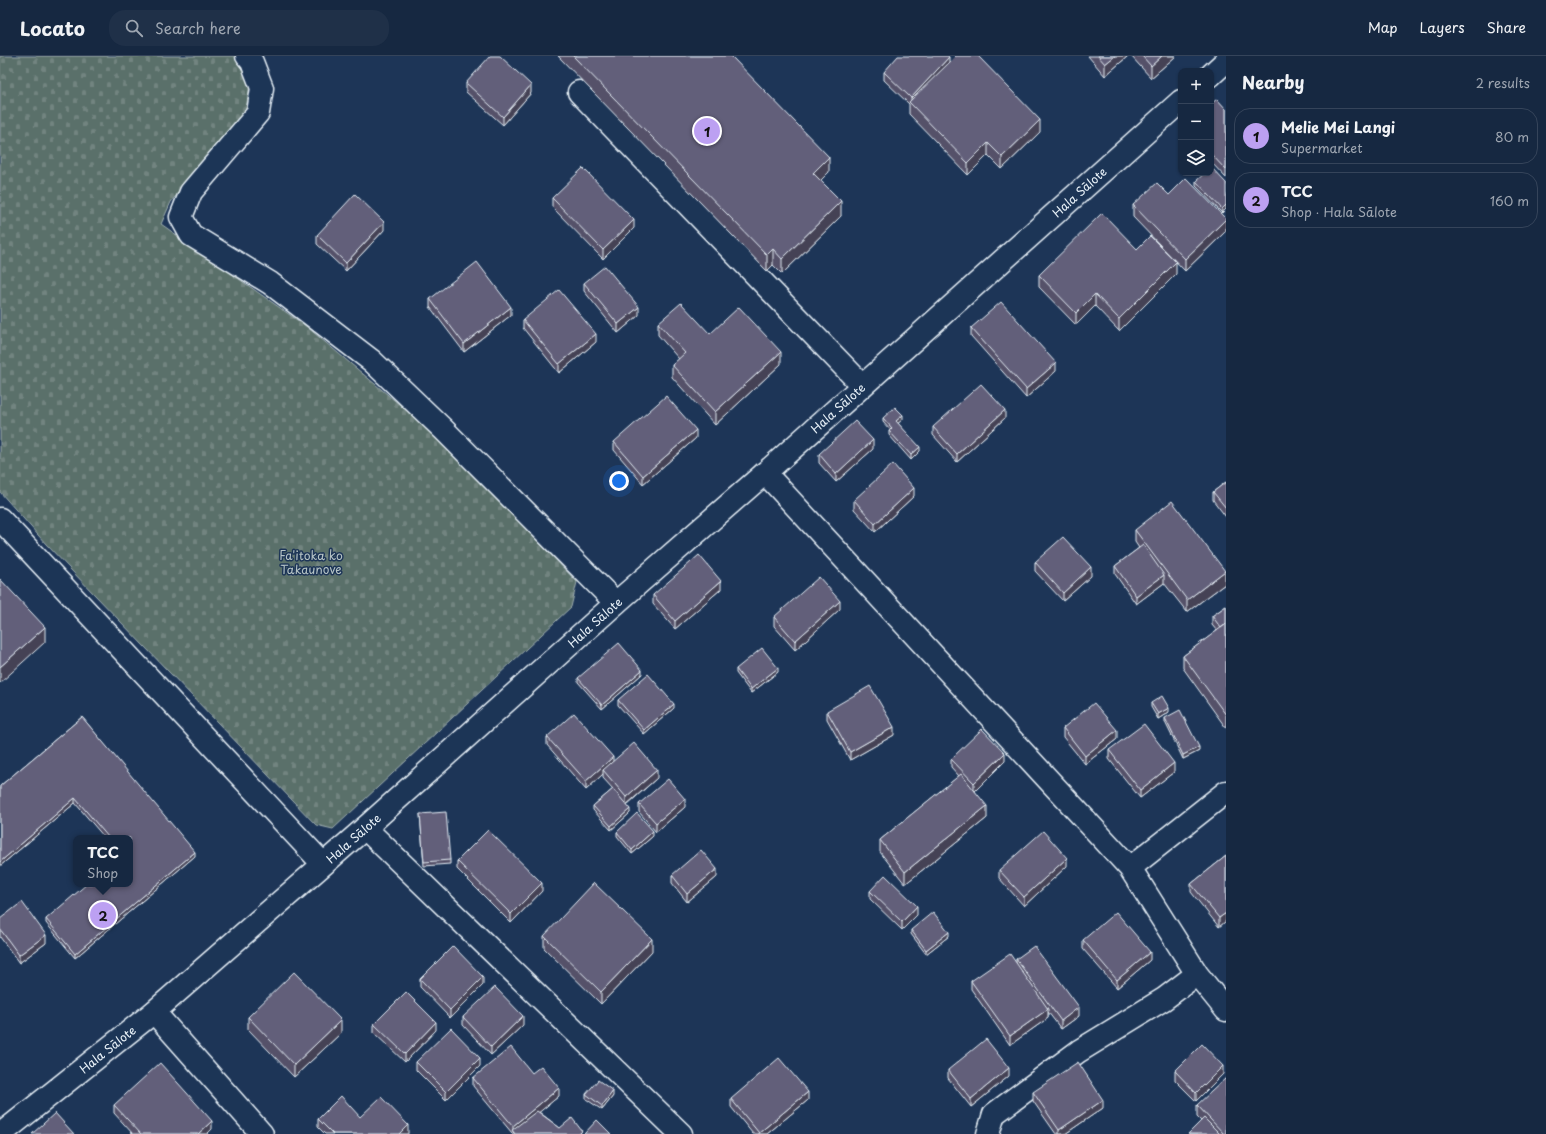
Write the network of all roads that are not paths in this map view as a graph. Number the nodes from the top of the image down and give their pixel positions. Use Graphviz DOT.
graph roads {
  1 [pos="247,56"];
  2 [pos="1226,61"];
  3 [pos="1214,72"];
  4 [pos="579,92"];
  5 [pos="1179,104"];
  6 [pos="862,385"];
  7 [pos="765,473"];
  8 [pos="0,518"];
  9 [pos="616,603"];
  10 [pos="1226,792"];
  11 [pos="365,828"];
  12 [pos="323,864"];
  13 [pos="1130,868"];
  14 [pos="1197,974"];
  15 [pos="1226,1010"];
  16 [pos="154,1012"];
  17 [pos="1,1134"];
  18 [pos="262,1134"];
  19 [pos="680,1134"];
  20 [pos="988,1134"];
  1 -- 9 [label="street"];
  2 -- 3 [label="street"];
  4 -- 6 [label="street"];
  5 -- 6 [label="street, Hala Sālote"];
  6 -- 7 [label="street, Hala Sālote"];
  7 -- 9 [label="street, Hala Sālote"];
  7 -- 13 [label="street"];
  8 -- 12 [label="street"];
  9 -- 11 [label="street, Hala Sālote"];
  10 -- 13 [label="street"];
  11 -- 12 [label="street, Hala Sālote"];
  11 -- 19 [label="street"];
  12 -- 16 [label="street, Hala Sālote"];
  13 -- 14 [label="street"];
  14 -- 15 [label="street"];
  14 -- 20 [label="street"];
  16 -- 17 [label="street, Hala Sālote"];
  16 -- 18 [label="street"];
}
